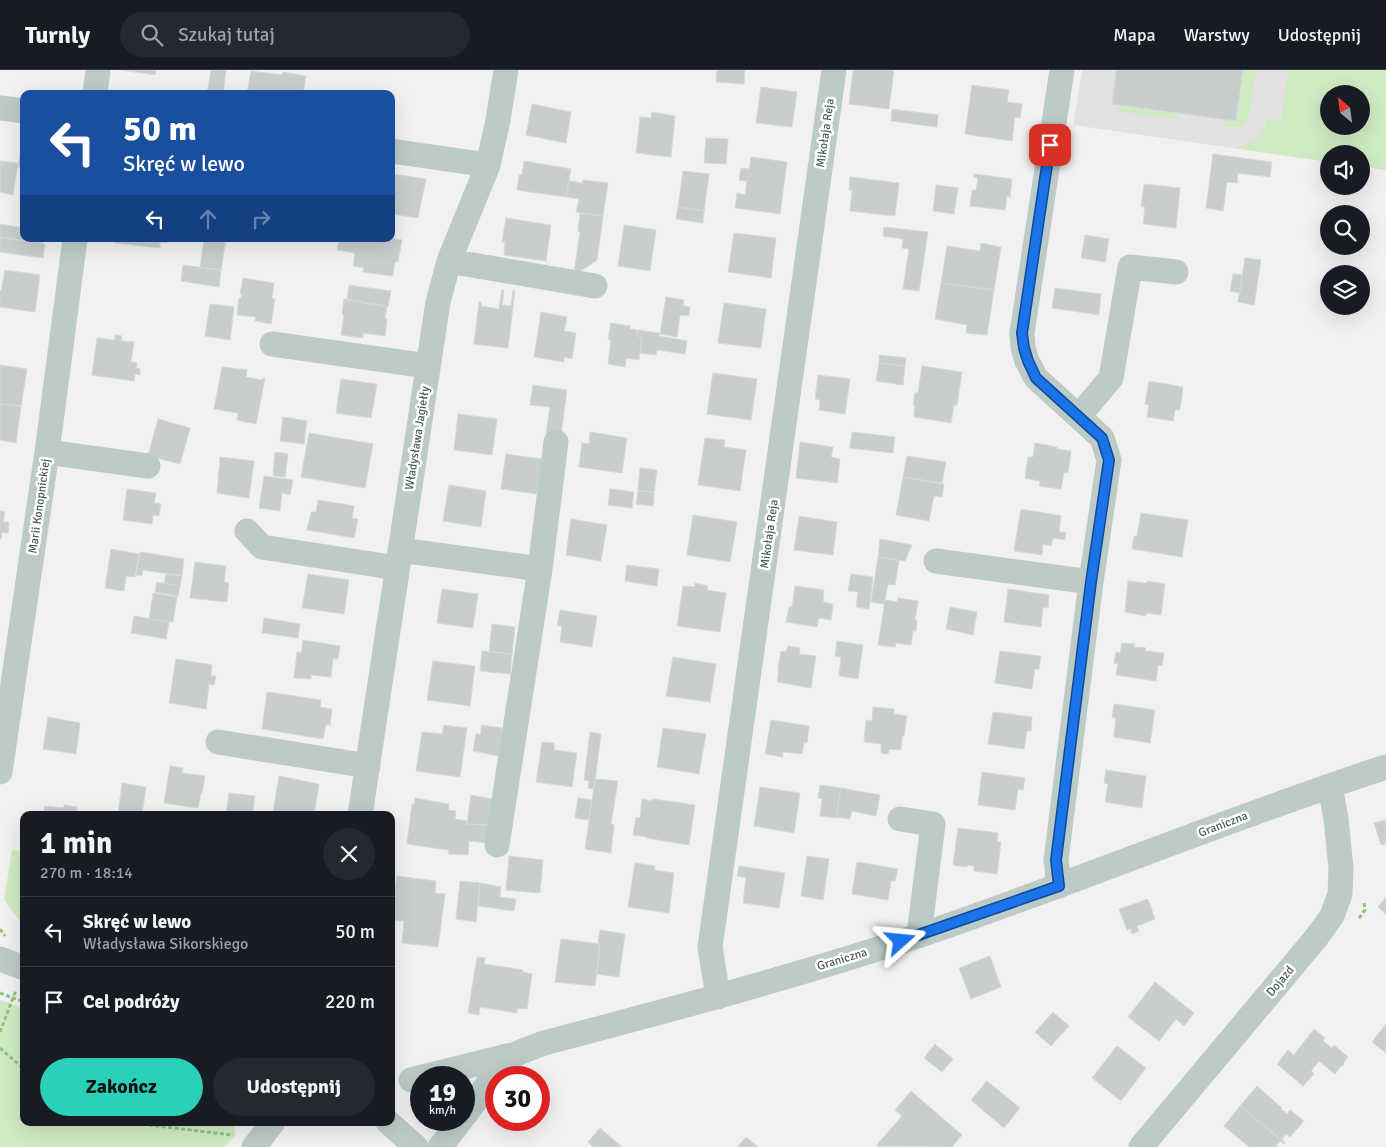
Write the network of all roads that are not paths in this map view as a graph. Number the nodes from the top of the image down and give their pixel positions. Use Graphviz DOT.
graph roads {
  1 [pos="98,70"];
  2 [pos="506,70"];
  3 [pos="834,70"];
  4 [pos="1062,70"];
  5 [pos="96,90"];
  6 [pos="0,108"];
  7 [pos="20,110"];
  8 [pos="395,152"];
  9 [pos="488,165"];
  10 [pos="75,242"];
  11 [pos="449,261"];
  12 [pos="1176,272"];
  13 [pos="595,286"];
  14 [pos="272,344"];
  15 [pos="428,366"];
  16 [pos="1079,416"];
  17 [pos="556,442"];
  18 [pos="47,452"];
  19 [pos="148,466"];
  20 [pos="248,531"];
  21 [pos="399,559"];
  22 [pos="936,561"];
  23 [pos="540,569"];
  24 [pos="1091,582"];
  25 [pos="218,742"];
  26 [pos="368,766"];
  27 [pos="1386,767"];
  28 [pos="0,772"];
  29 [pos="1330,786"];
  30 [pos="361,811"];
  31 [pos="900,819"];
  32 [pos="497,845"];
  33 [pos="1059,886"];
  34 [pos="919,935"];
  35 [pos="0,959"];
  36 [pos="20,966"];
  37 [pos="718,997"];
  38 [pos="518,1053"];
  39 [pos="467,1066"];
  40 [pos="475,1102"];
  41 [pos="268,1126"];
  42 [pos="392,1126"];
  43 [pos="452,1131"];
  44 [pos="246,1142"];
  45 [pos="416,1147"];
  46 [pos="440,1147"];
  47 [pos="1141,1147"];
  1 -- 5 [label="street"];
  2 -- 9 [label="street, Władysława Jagiełły"];
  3 -- 37 [label="street, Mikołaja Reja"];
  4 -- 16 [label="street"];
  6 -- 7 [label="street"];
  8 -- 9 [label="street"];
  9 -- 11 [label="street, Władysława Jagiełły"];
  10 -- 18 [label="street, Marii Konopnickiej"];
  11 -- 13 [label="street"];
  11 -- 15 [label="street, Władysława Jagiełły"];
  12 -- 16 [label="street"];
  14 -- 15 [label="street"];
  15 -- 21 [label="street, Władysława Jagiełły"];
  16 -- 24 [label="street"];
  17 -- 23 [label="street"];
  18 -- 19 [label="street"];
  18 -- 28 [label="street, Marii Konopnickiej"];
  20 -- 21 [label="street"];
  21 -- 23 [label="street"];
  21 -- 26 [label="street, Władysława Jagiełły"];
  22 -- 24 [label="street"];
  23 -- 32 [label="street"];
  24 -- 33 [label="street"];
  25 -- 26 [label="street"];
  26 -- 30 [label="street, Władysława Jagiełły"];
  27 -- 29 [label="street, Graniczna"];
  29 -- 33 [label="street, Graniczna"];
  29 -- 47 [label="street, Dojazd"];
  31 -- 34 [label="street"];
  33 -- 34 [label="street, Graniczna"];
  34 -- 37 [label="street, Graniczna"];
  35 -- 36 [label="street"];
  37 -- 38 [label="street, Graniczna"];
  38 -- 39 [label="street, Graniczna"];
  38 -- 40 [label="street, Graniczna"];
  41 -- 44 [label="street"];
  42 -- 45 [label="street"];
  43 -- 46 [label="street"];
}
